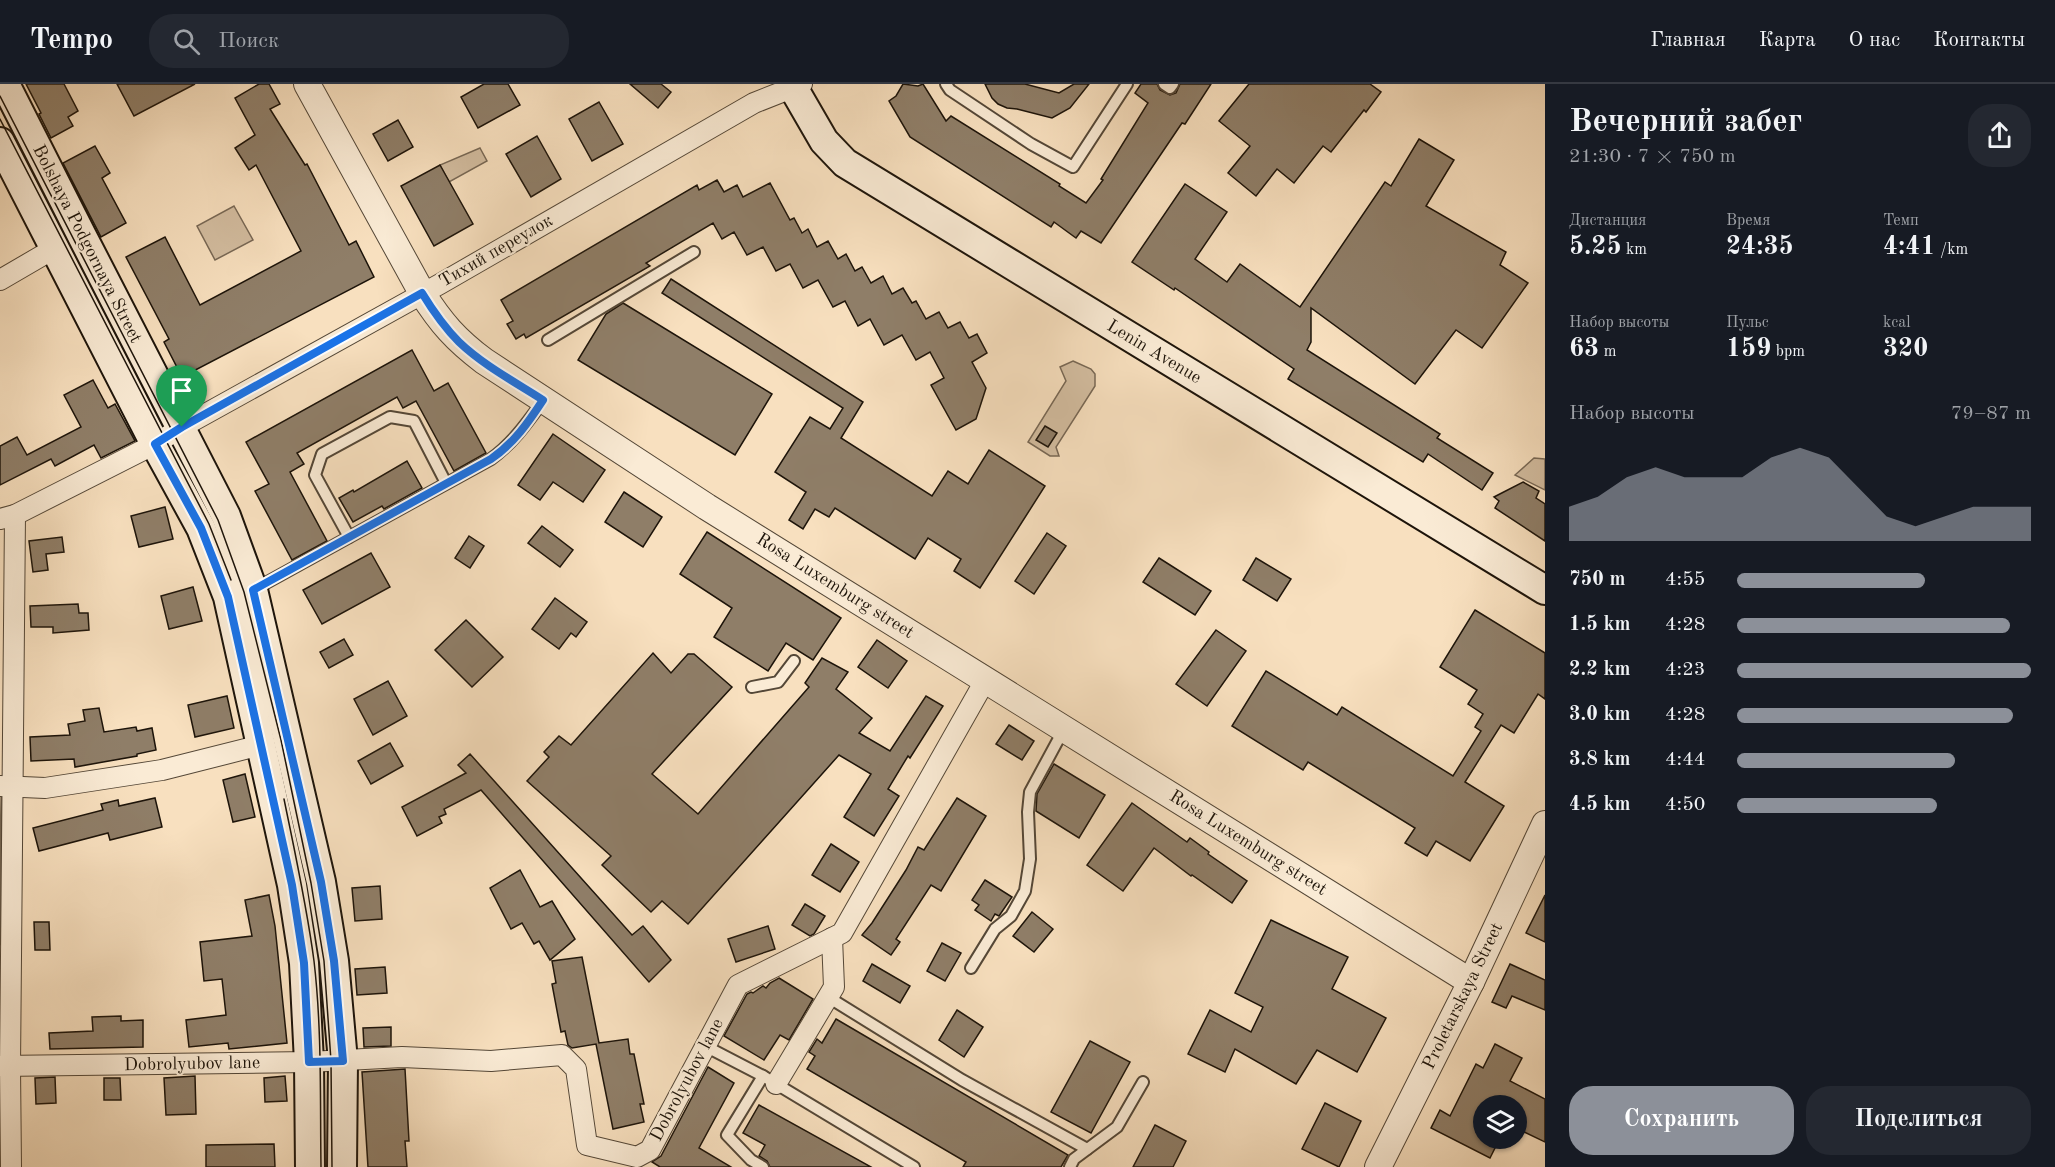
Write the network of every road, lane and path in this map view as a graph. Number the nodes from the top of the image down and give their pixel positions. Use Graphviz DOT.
graph roads {
  1 [pos="5,84"];
  2 [pos="307,84"];
  3 [pos="946,84"];
  4 [pos="1127,84"];
  5 [pos="1164,84"];
  6 [pos="1173,84"];
  7 [pos="795,85"];
  8 [pos="0,142"];
  9 [pos="55,248"];
  10 [pos="694,252"];
  11 [pos="0,280"];
  12 [pos="422,293"];
  13 [pos="548,340"];
  14 [pos="543,400"];
  15 [pos="182,427"];
  16 [pos="155,444"];
  17 [pos="446,483"];
  18 [pos="8,517"];
  19 [pos="349,537"];
  20 [pos="253,590"];
  21 [pos="1545,590"];
  22 [pos="794,661"];
  23 [pos="986,679"];
  24 [pos="752,687"];
  25 [pos="1064,728"];
  26 [pos="261,745"];
  27 [pos="6,786"];
  28 [pos="1545,824"];
  29 [pos="832,938"];
  30 [pos="971,968"];
  31 [pos="1471,982"];
  32 [pos="828,997"];
  33 [pos="705,1046"];
  34 [pos="343,1061"];
  35 [pos="309,1062"];
  36 [pos="5,1066"];
  37 [pos="770,1080"];
  38 [pos="1143,1082"];
  39 [pos="1087,1149"];
  40 [pos="640,1162"];
  41 [pos="11,1167"];
  42 [pos="310,1167"];
  43 [pos="342,1167"];
  44 [pos="763,1167"];
  45 [pos="914,1167"];
  46 [pos="1070,1167"];
  47 [pos="1378,1167"];
  1 -- 15 [label="main road, Bolshaya Podgornaya Street"];
  2 -- 12 [label="street, Rosa Luxemburg street"];
  3 -- 4 [label="lane"];
  5 -- 6 [label="lane"];
  7 -- 12 [label="street, Тихий переулок"];
  7 -- 21 [label="main road, Lenin Avenue"];
  8 -- 9 [label="main road, Bolshaya Podgornaya Street"];
  9 -- 11 [label="street"];
  9 -- 16 [label="main road, Bolshaya Podgornaya Street"];
  10 -- 13 [label="lane"];
  12 -- 14 [label="street, Rosa Luxemburg street"];
  12 -- 15 [label="street, Тихий переулок"];
  14 -- 17 [label="lane"];
  14 -- 23 [label="street, Rosa Luxemburg street"];
  15 -- 16 [label="street, Тихий переулок"];
  15 -- 20 [label="main road, Bolshaya Podgornaya Street"];
  16 -- 18 [label="street, Тихий переулок"];
  16 -- 26 [label="main road, Bolshaya Podgornaya Street"];
  17 -- 19 [label="lane"];
  17 -- 19 [label="lane"];
  18 -- 27 [label="street"];
  19 -- 20 [label="lane"];
  20 -- 34 [label="main road, Bolshaya Podgornaya Street"];
  22 -- 24 [label="lane"];
  23 -- 25 [label="street, Rosa Luxemburg street"];
  23 -- 29 [label="street, Dobrolyubov lane"];
  25 -- 30 [label="lane"];
  25 -- 31 [label="street, Rosa Luxemburg street"];
  26 -- 27 [label="street"];
  26 -- 35 [label="main road, Bolshaya Podgornaya Street"];
  27 -- 36 [label="street"];
  28 -- 31 [label="street, Proletarskaya Street"];
  29 -- 32 [label="street"];
  29 -- 33 [label="street, Dobrolyubov lane"];
  31 -- 47 [label="street, Proletarskaya Street"];
  32 -- 37 [label="street"];
  32 -- 39 [label="lane"];
  33 -- 37 [label="lane"];
  33 -- 40 [label="street, Dobrolyubov lane"];
  34 -- 35 [label="street, Dobrolyubov lane"];
  34 -- 40 [label="street, Dobrolyubov lane"];
  34 -- 43 [label="main road, Bolshaya Podgornaya Street"];
  35 -- 36 [label="street, Dobrolyubov lane"];
  35 -- 42 [label="main road, Bolshaya Podgornaya Street"];
  36 -- 41 [label="street"];
  37 -- 44 [label="lane"];
  37 -- 45 [label="lane"];
  38 -- 39 [label="lane"];
  39 -- 46 [label="lane"];
}
